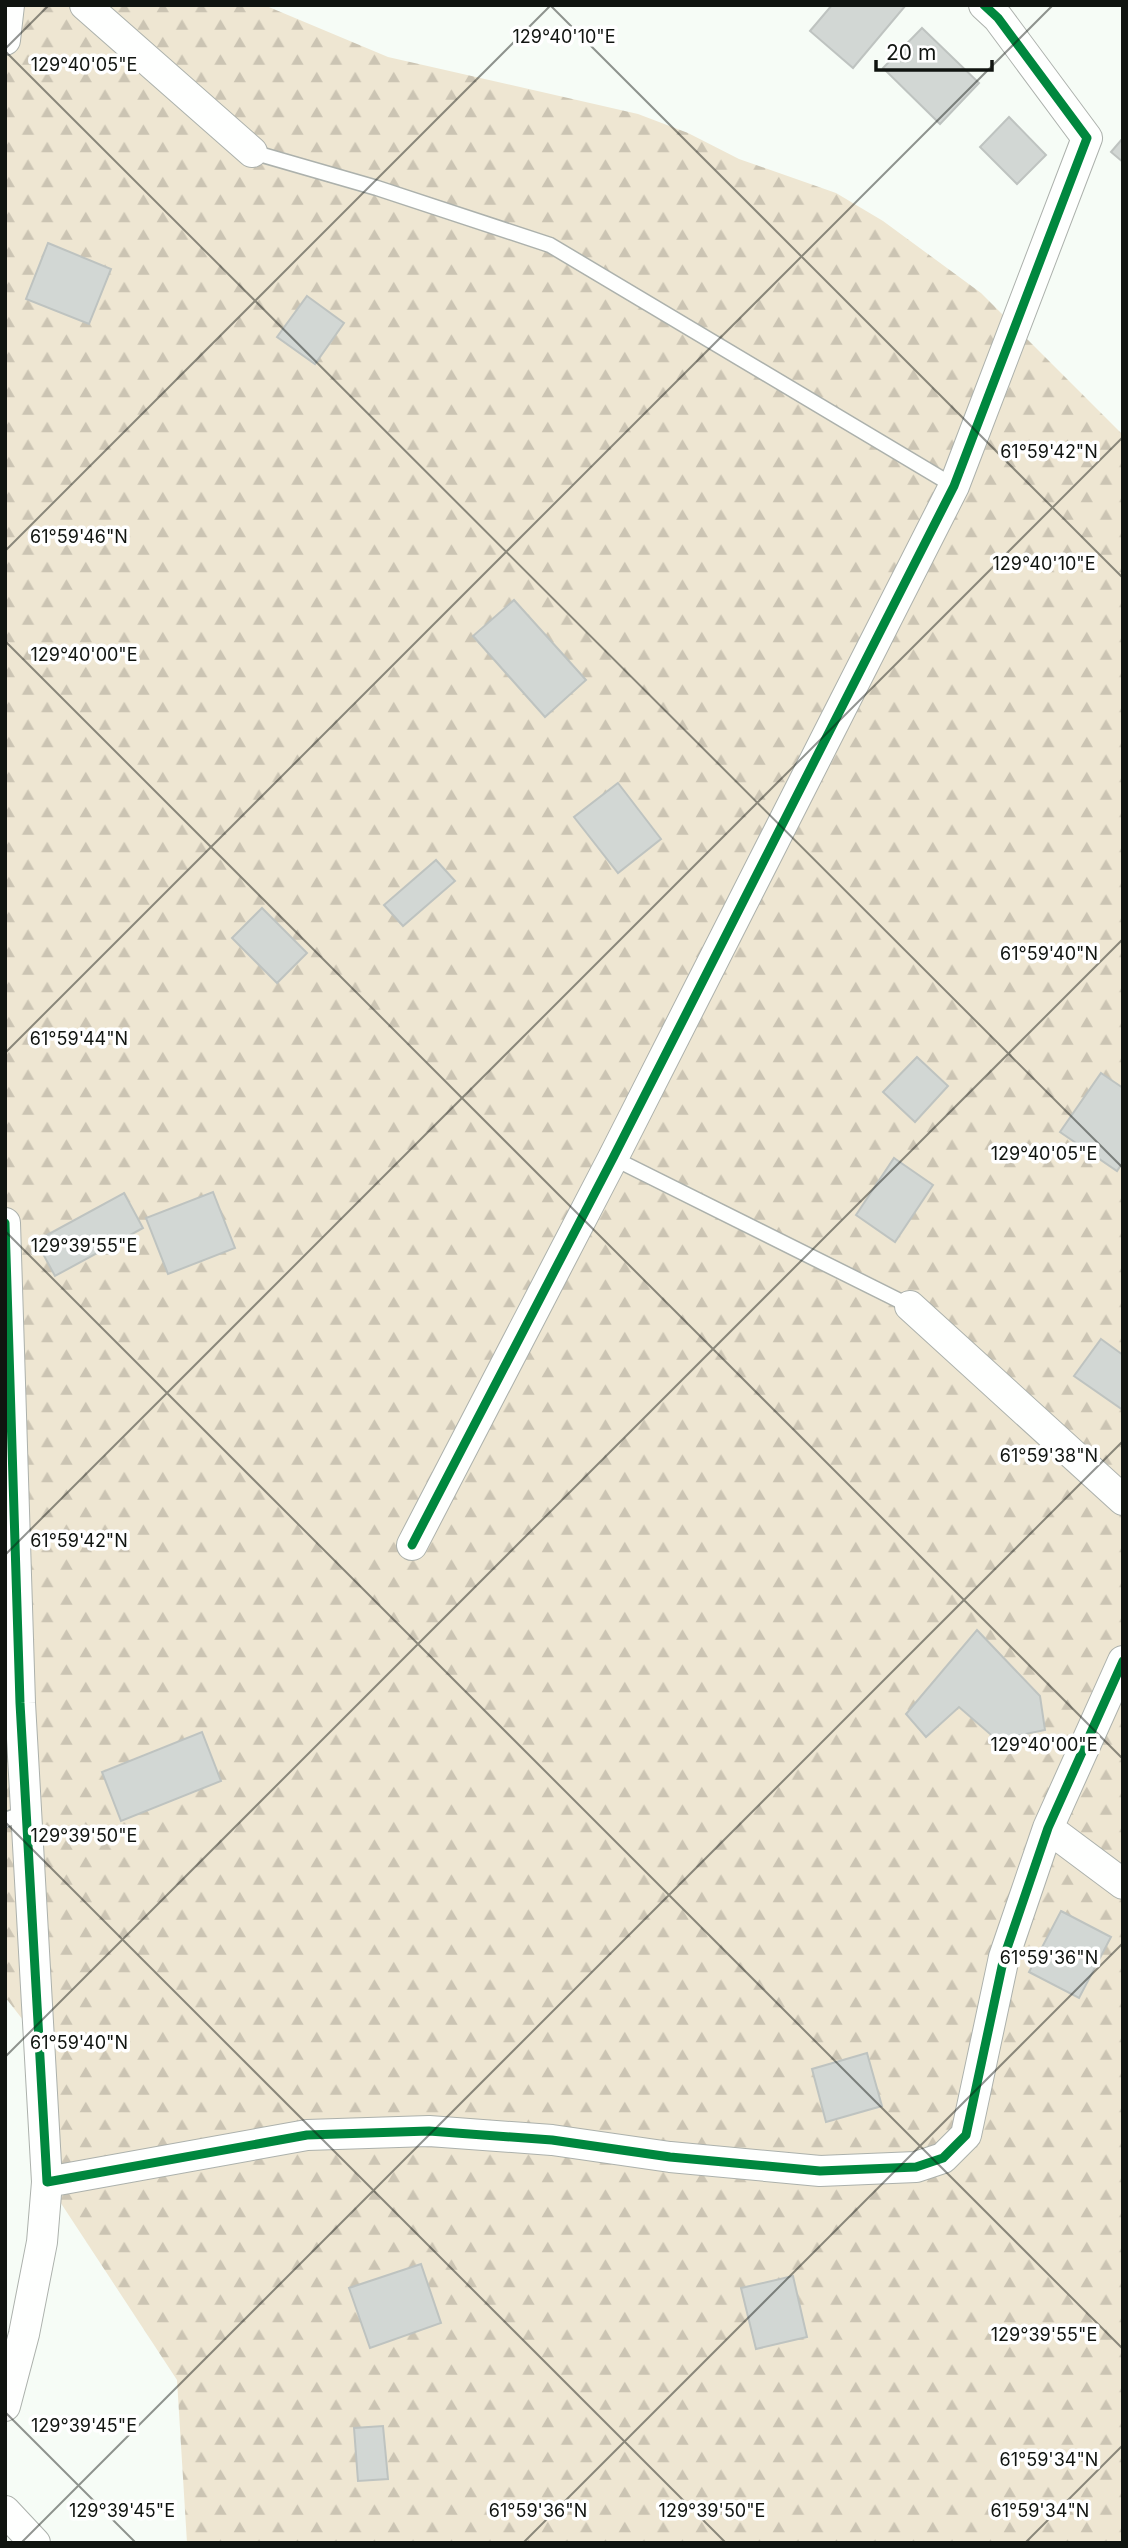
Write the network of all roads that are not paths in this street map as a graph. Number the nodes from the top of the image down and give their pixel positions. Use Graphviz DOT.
graph roads {
  1 [pos="9,5"];
  2 [pos="85,5"];
  3 [pos="991,12"];
  4 [pos="5,40"];
  5 [pos="252,152"];
  6 [pos="954,486"];
  7 [pos="613,1157"];
  8 [pos="5,1223"];
  9 [pos="910,1306"];
  10 [pos="1123,1500"];
  11 [pos="412,1545"];
  12 [pos="1123,1661"];
  13 [pos="16,1816"];
  14 [pos="1048,1828"];
  15 [pos="1123,1884"];
  16 [pos="47,2182"];
  17 [pos="5,2406"];
  18 [pos="5,2511"];
  19 [pos="35,2543"];
  1 -- 4 [label="street"];
  2 -- 5 [label="street"];
  3 -- 6 [label="street"];
  5 -- 6 [label="lane"];
  6 -- 7 [label="street"];
  7 -- 9 [label="lane"];
  7 -- 11 [label="street"];
  8 -- 13 [label="street"];
  9 -- 10 [label="street"];
  12 -- 14 [label="street"];
  13 -- 16 [label="street"];
  14 -- 15 [label="street"];
  14 -- 16 [label="street"];
  16 -- 17 [label="street"];
  18 -- 19 [label="street"];
}
